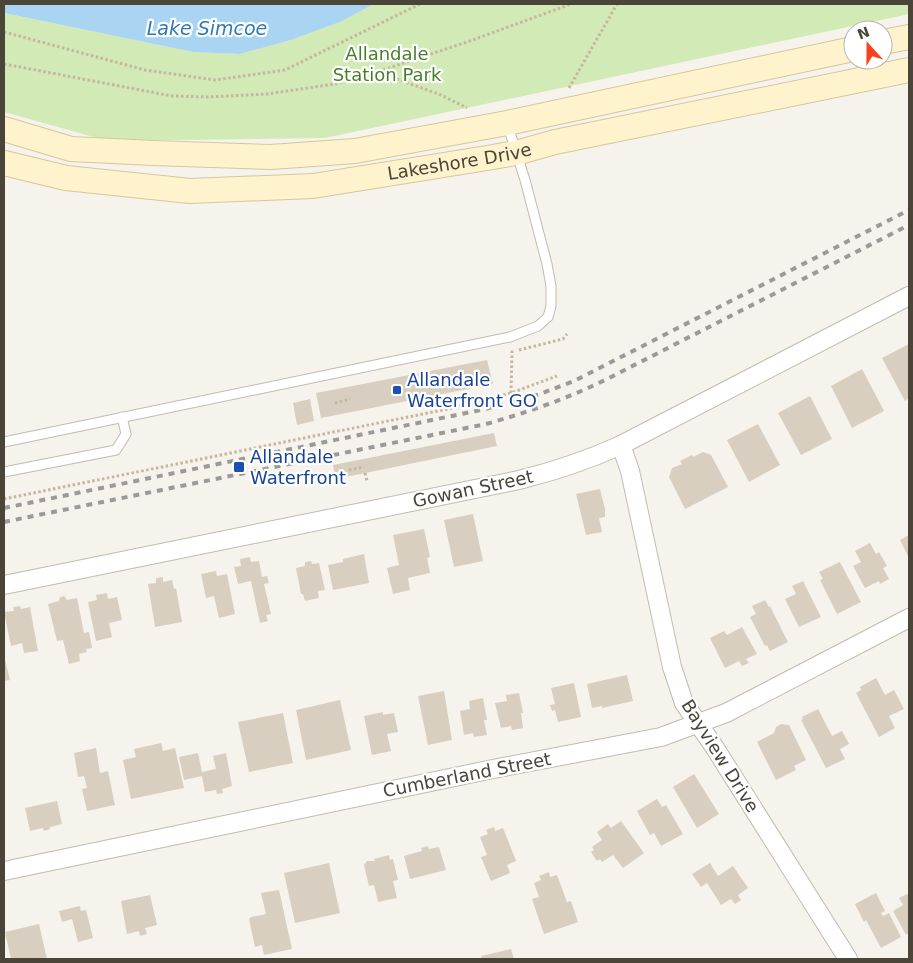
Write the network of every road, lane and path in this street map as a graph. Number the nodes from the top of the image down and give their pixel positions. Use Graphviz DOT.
graph roads {
  1 [pos="420,4"];
  2 [pos="571,4"];
  3 [pos="617,4"];
  4 [pos="4,32"];
  5 [pos="909,37"];
  6 [pos="893,40"];
  7 [pos="843,51"];
  8 [pos="4,64"];
  9 [pos="909,70"];
  10 [pos="377,72"];
  11 [pos="567,92"];
  12 [pos="469,114"];
  13 [pos="507,123"];
  14 [pos="4,129"];
  15 [pos="516,153"];
  16 [pos="4,164"];
  17 [pos="909,296"];
  18 [pos="567,334"];
  19 [pos="558,376"];
  20 [pos="511,393"];
  21 [pos="350,399"];
  22 [pos="335,403"];
  23 [pos="122,417"];
  24 [pos="4,442"];
  25 [pos="622,445"];
  26 [pos="364,467"];
  27 [pos="349,470"];
  28 [pos="4,472"];
  29 [pos="365,473"];
  30 [pos="367,481"];
  31 [pos="4,499"];
  32 [pos="4,585"];
  33 [pos="909,618"];
  34 [pos="698,724"];
  35 [pos="4,871"];
  36 [pos="848,959"];
  1 -- 4 [label="path"];
  2 -- 10 [label="path"];
  3 -- 11 [label="path"];
  5 -- 6 [label="main road"];
  7 -- 13 [label="main road, Lakeshore Drive"];
  8 -- 10 [label="path"];
  9 -- 15 [label="main road, Lakeshore Drive"];
  10 -- 12 [label="path"];
  13 -- 14 [label="main road, Lakeshore Drive"];
  13 -- 15 [label="lane"];
  15 -- 16 [label="main road, Lakeshore Drive"];
  15 -- 23 [label="lane"];
  17 -- 25 [label="street, Gowan Street"];
  18 -- 20 [label="path"];
  19 -- 20 [label="path"];
  20 -- 31 [label="path"];
  21 -- 22 [label="path"];
  23 -- 24 [label="lane"];
  23 -- 28 [label="lane"];
  25 -- 32 [label="street, Gowan Street"];
  25 -- 34 [label="street, Bayview Drive"];
  26 -- 27 [label="path"];
  29 -- 30 [label="path"];
  33 -- 34 [label="street, Cumberland Street"];
  34 -- 35 [label="street, Cumberland Street"];
  34 -- 36 [label="street, Bayview Drive"];
}
